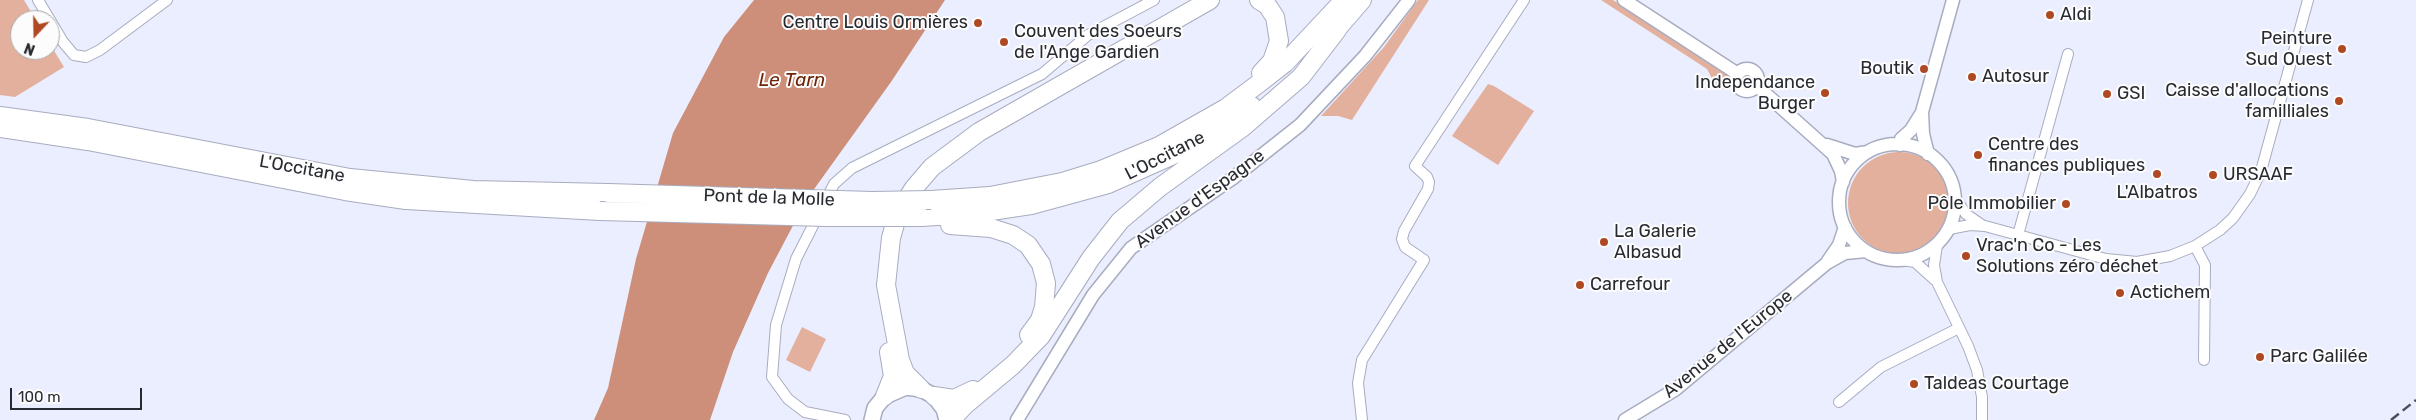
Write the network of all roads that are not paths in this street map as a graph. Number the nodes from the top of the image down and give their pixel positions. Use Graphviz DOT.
graph roads {
  1 [pos="167,0"];
  2 [pos="1154,0"];
  3 [pos="1192,0"];
  4 [pos="1210,0"];
  5 [pos="1258,0"];
  6 [pos="1344,0"];
  7 [pos="1362,0"];
  8 [pos="1409,0"];
  9 [pos="1524,0"];
  10 [pos="1624,0"];
  11 [pos="1953,0"];
  12 [pos="2308,0"];
  13 [pos="1337,30"];
  14 [pos="60,37"];
  15 [pos="2068,54"];
  16 [pos="0,111"];
  17 [pos="1922,112"];
  18 [pos="0,116"];
  19 [pos="42,121"];
  20 [pos="0,128"];
  21 [pos="1823,142"];
  22 [pos="1900,145"];
  23 [pos="1159,146"];
  24 [pos="1868,152"];
  25 [pos="1928,154"];
  26 [pos="1843,182"];
  27 [pos="608,193"];
  28 [pos="1955,198"];
  29 [pos="931,200"];
  30 [pos="600,211"];
  31 [pos="919,221"];
  32 [pos="1985,226"];
  33 [pos="1844,227"];
  34 [pos="1949,229"];
  35 [pos="2018,235"];
  36 [pos="1937,244"];
  37 [pos="2195,246"];
  38 [pos="1866,251"];
  39 [pos="1902,260"];
  40 [pos="1827,263"];
  41 [pos="1937,282"];
  42 [pos="1959,328"];
  43 [pos="2204,360"];
  44 [pos="927,393"];
  45 [pos="885,396"];
  46 [pos="1839,402"];
  47 [pos="845,420"];
  48 [pos="872,420"];
  49 [pos="949,420"];
  50 [pos="1017,420"];
  51 [pos="1362,420"];
  52 [pos="1625,420"];
  53 [pos="1982,420"];
  1 -- 14 [label="street"];
  2 -- 47 [label="street"];
  3 -- 45 [label="highway"];
  4 -- 44 [label="highway"];
  5 -- 23 [label="highway"];
  6 -- 23 [label="highway, L'Occitane"];
  7 -- 13 [label="highway, L'Occitane"];
  8 -- 50 [label="street, Avenue d'Espagne"];
  9 -- 51 [label="street"];
  10 -- 21 [label="street"];
  11 -- 17 [label="street"];
  12 -- 37 [label="street"];
  13 -- 31 [label="highway, L'Occitane"];
  13 -- 49 [label="highway"];
  15 -- 35 [label="street"];
  16 -- 19 [label="highway"];
  17 -- 22 [label="street"];
  17 -- 25 [label="street"];
  18 -- 19 [label="highway, L'Occitane"];
  19 -- 27 [label="highway, L'Occitane"];
  20 -- 30 [label="highway, L'Occitane"];
  21 -- 24 [label="street"];
  21 -- 26 [label="street"];
  22 -- 24 [label="street"];
  22 -- 25 [label="street"];
  23 -- 29 [label="highway, L'Occitane"];
  24 -- 26 [label="street"];
  25 -- 28 [label="street"];
  26 -- 33 [label="street"];
  27 -- 29 [label="highway, Pont de la Molle, bridge"];
  28 -- 32 [label="street"];
  28 -- 34 [label="street"];
  30 -- 31 [label="highway, Pont de la Molle, bridge"];
  31 -- 44 [label="highway"];
  32 -- 34 [label="street"];
  32 -- 35 [label="street"];
  33 -- 38 [label="street"];
  33 -- 40 [label="street, Avenue de l'Europe"];
  34 -- 36 [label="street"];
  35 -- 37 [label="street"];
  36 -- 39 [label="street"];
  36 -- 41 [label="street"];
  37 -- 43 [label="street"];
  38 -- 39 [label="street"];
  38 -- 40 [label="street, Avenue de l'Europe"];
  39 -- 41 [label="street"];
  40 -- 52 [label="street, Avenue de l'Europe"];
  41 -- 42 [label="street"];
  42 -- 46 [label="street"];
  42 -- 53 [label="street"];
  44 -- 45 [label="main road"];
  44 -- 49 [label="main road"];
  45 -- 48 [label="main road"];
}
